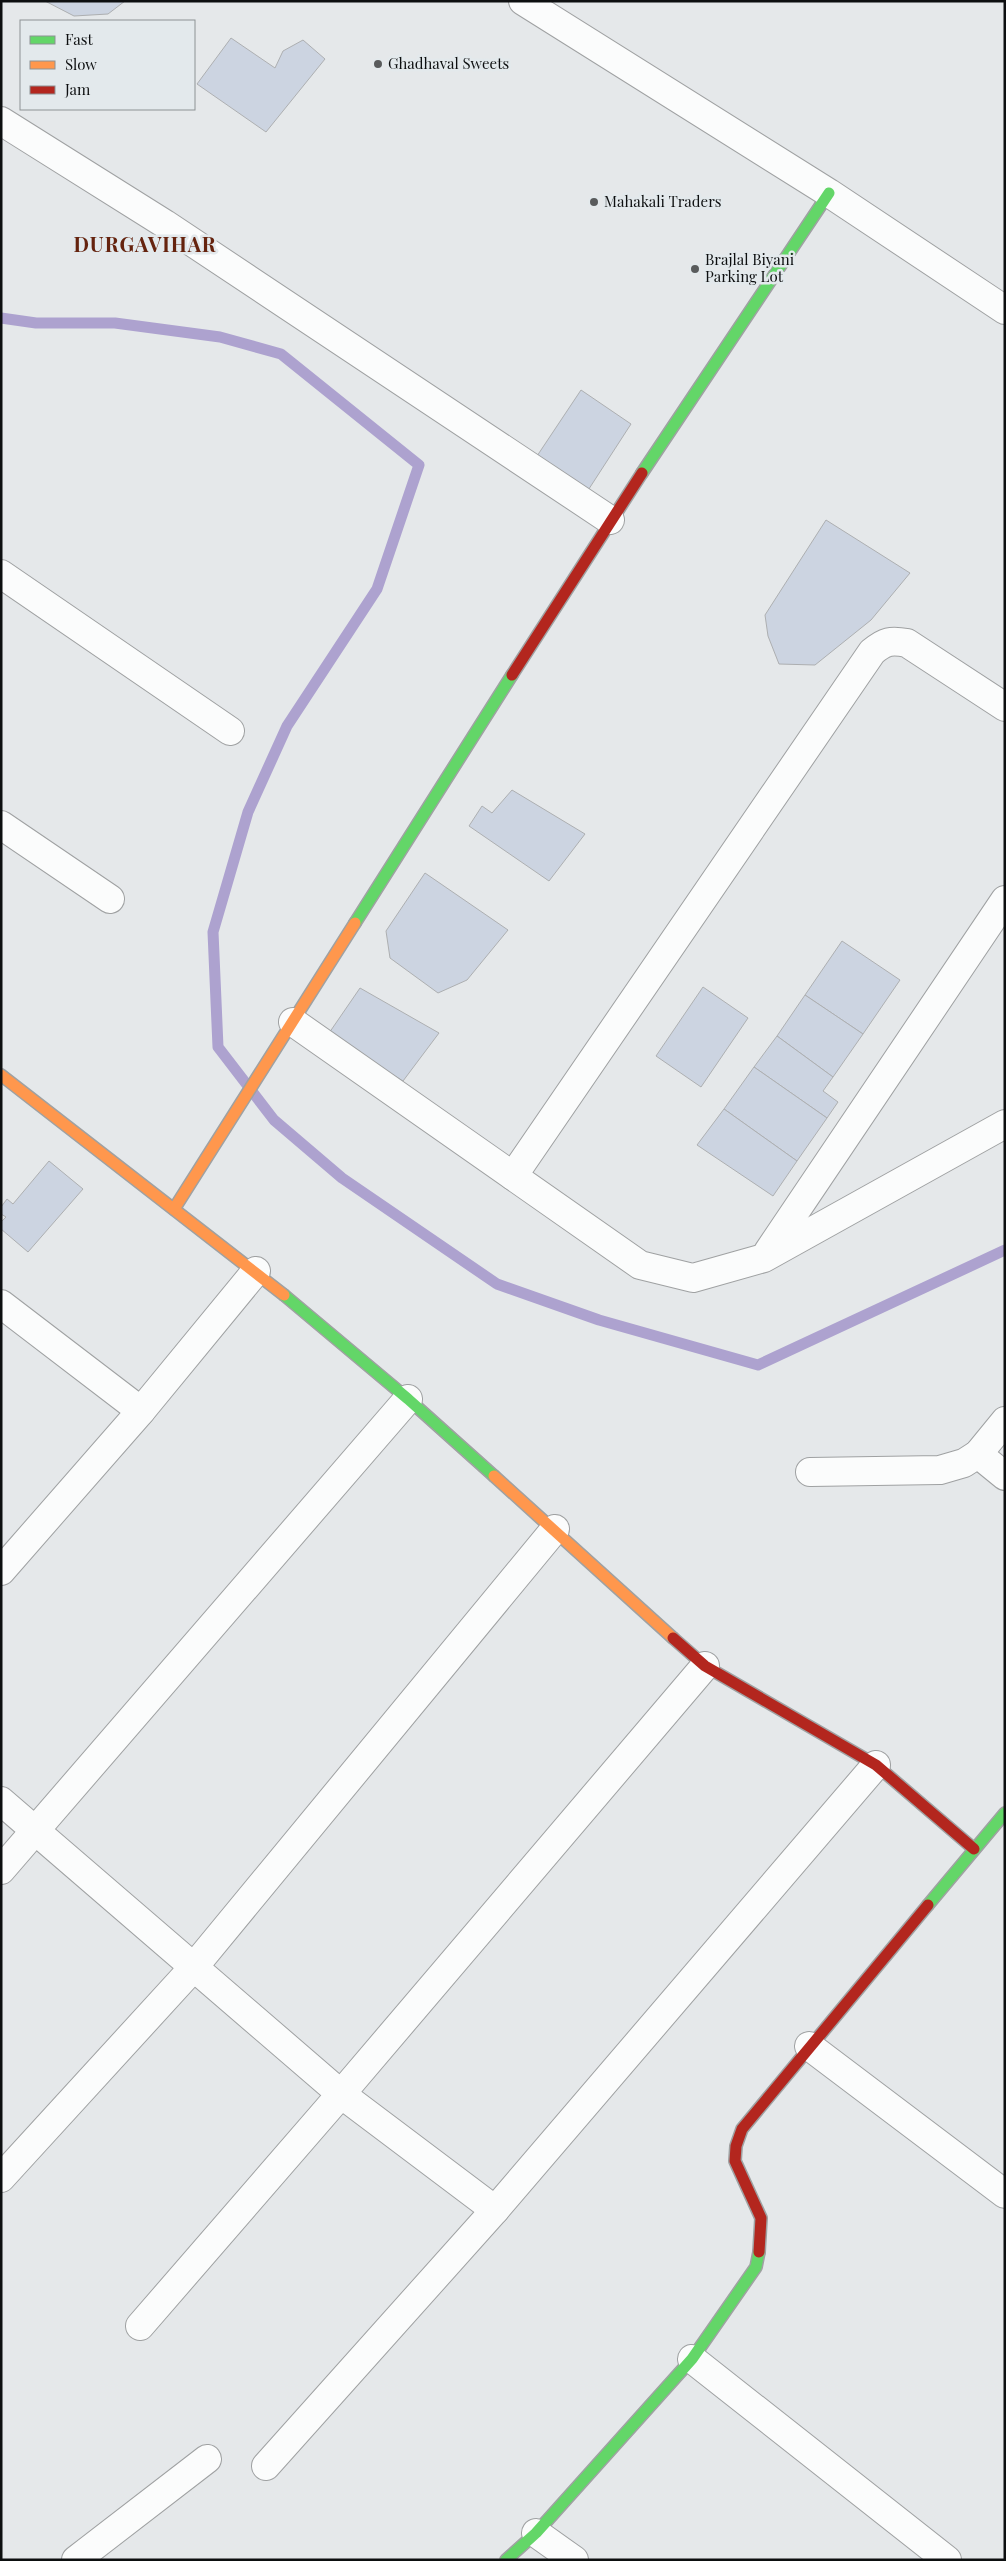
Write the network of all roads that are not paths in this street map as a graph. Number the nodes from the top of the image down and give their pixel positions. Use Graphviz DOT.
graph roads {
  1 [pos="523,1"];
  2 [pos="1,121"];
  3 [pos="829,193"];
  4 [pos="1005,310"];
  5 [pos="610,520"];
  6 [pos="1,574"];
  7 [pos="1005,707"];
  8 [pos="230,731"];
  9 [pos="1,825"];
  10 [pos="110,899"];
  11 [pos="1005,900"];
  12 [pos="293,1022"];
  13 [pos="1,1075"];
  14 [pos="1005,1124"];
  15 [pos="513,1176"];
  16 [pos="174,1209"];
  17 [pos="764,1258"];
  18 [pos="256,1271"];
  19 [pos="1,1304"];
  20 [pos="408,1399"];
  21 [pos="141,1411"];
  22 [pos="1005,1421"];
  23 [pos="978,1454"];
  24 [pos="810,1472"];
  25 [pos="1005,1476"];
  26 [pos="555,1529"];
  27 [pos="6,1558"];
  28 [pos="704,1666"];
  29 [pos="876,1765"];
  30 [pos="1,1800"];
  31 [pos="1005,1813"];
  32 [pos="37,1829"];
  33 [pos="974,1849"];
  34 [pos="1,1870"];
  35 [pos="193,1968"];
  36 [pos="808,2046"];
  37 [pos="341,2094"];
  38 [pos="1,2178"];
  39 [pos="1005,2194"];
  40 [pos="495,2210"];
  41 [pos="140,2326"];
  42 [pos="692,2359"];
  43 [pos="206,2459"];
  44 [pos="266,2466"];
  45 [pos="536,2533"];
  46 [pos="76,2560"];
  47 [pos="506,2560"];
  48 [pos="574,2560"];
  49 [pos="947,2560"];
  1 -- 3 [label="street"];
  2 -- 5 [label="street"];
  3 -- 4 [label="street"];
  3 -- 5 [label="street"];
  5 -- 12 [label="street"];
  6 -- 8 [label="street"];
  7 -- 15 [label="street"];
  9 -- 10 [label="street"];
  11 -- 17 [label="street"];
  12 -- 15 [label="street"];
  12 -- 16 [label="street"];
  13 -- 16 [label="street"];
  14 -- 17 [label="street"];
  15 -- 17 [label="street"];
  16 -- 18 [label="street"];
  18 -- 20 [label="street"];
  18 -- 21 [label="street"];
  19 -- 21 [label="street"];
  20 -- 26 [label="street"];
  20 -- 32 [label="street"];
  21 -- 27 [label="street"];
  22 -- 23 [label="street"];
  23 -- 24 [label="street"];
  23 -- 25 [label="street"];
  26 -- 28 [label="street"];
  26 -- 35 [label="street"];
  28 -- 29 [label="street"];
  28 -- 37 [label="street"];
  29 -- 33 [label="street"];
  29 -- 40 [label="street"];
  30 -- 32 [label="street"];
  31 -- 33 [label="street"];
  32 -- 34 [label="street"];
  32 -- 35 [label="street"];
  33 -- 36 [label="street"];
  35 -- 37 [label="street"];
  35 -- 38 [label="street"];
  36 -- 39 [label="street"];
  36 -- 42 [label="street"];
  37 -- 40 [label="street"];
  37 -- 41 [label="street"];
  40 -- 44 [label="street"];
  42 -- 45 [label="street"];
  42 -- 49 [label="street"];
  43 -- 46 [label="street"];
  45 -- 47 [label="street"];
  45 -- 48 [label="street"];
}
